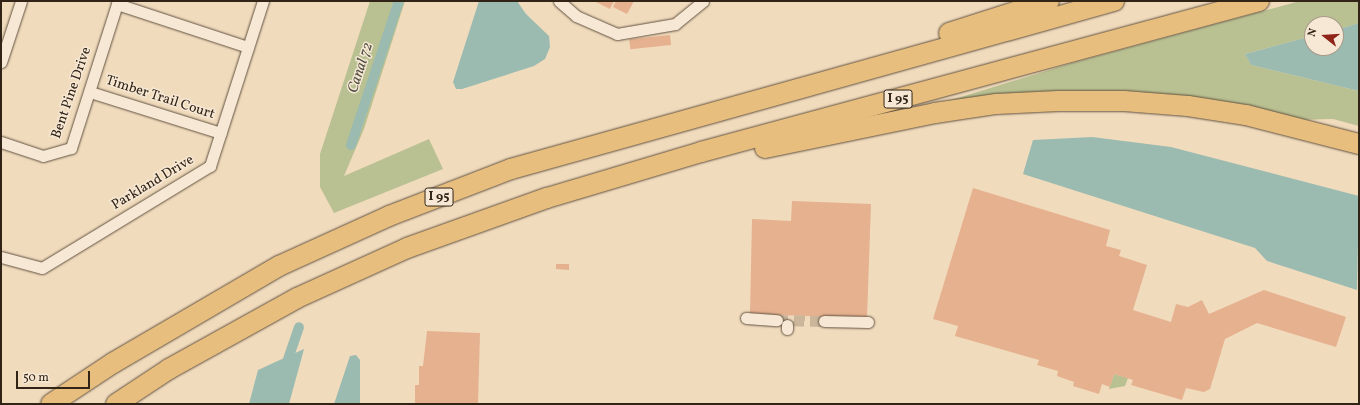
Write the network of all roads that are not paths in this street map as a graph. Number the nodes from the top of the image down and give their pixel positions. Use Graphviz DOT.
graph roads {
  1 [pos="21,1"];
  2 [pos="263,1"];
  3 [pos="559,1"];
  4 [pos="703,1"];
  5 [pos="1049,1"];
  6 [pos="1114,1"];
  7 [pos="1259,1"];
  8 [pos="118,2"];
  9 [pos="248,47"];
  10 [pos="1,62"];
  11 [pos="862,71"];
  12 [pos="90,92"];
  13 [pos="221,133"];
  14 [pos="1,142"];
  15 [pos="1359,144"];
  16 [pos="701,152"];
  17 [pos="1,257"];
  18 [pos="746,318"];
  19 [pos="824,321"];
  20 [pos="869,321"];
  21 [pos="784,325"];
  22 [pos="51,404"];
  23 [pos="116,404"];
  1 -- 10 [label="street"];
  2 -- 9 [label="street, Parkland Drive"];
  3 -- 4 [label="street"];
  5 -- 11 [label="highway"];
  6 -- 11 [label="highway, I 95"];
  7 -- 16 [label="highway, I 95"];
  8 -- 9 [label="street"];
  8 -- 12 [label="street, Bent Pine Drive"];
  9 -- 13 [label="street, Parkland Drive"];
  11 -- 22 [label="highway, I 95"];
  12 -- 13 [label="street, Timber Trail Court"];
  12 -- 14 [label="street, Bent Pine Drive"];
  13 -- 17 [label="street, Parkland Drive"];
  15 -- 16 [label="highway"];
  16 -- 23 [label="highway, I 95"];
  18 -- 21 [label="street"];
  19 -- 20 [label="street"];
}
